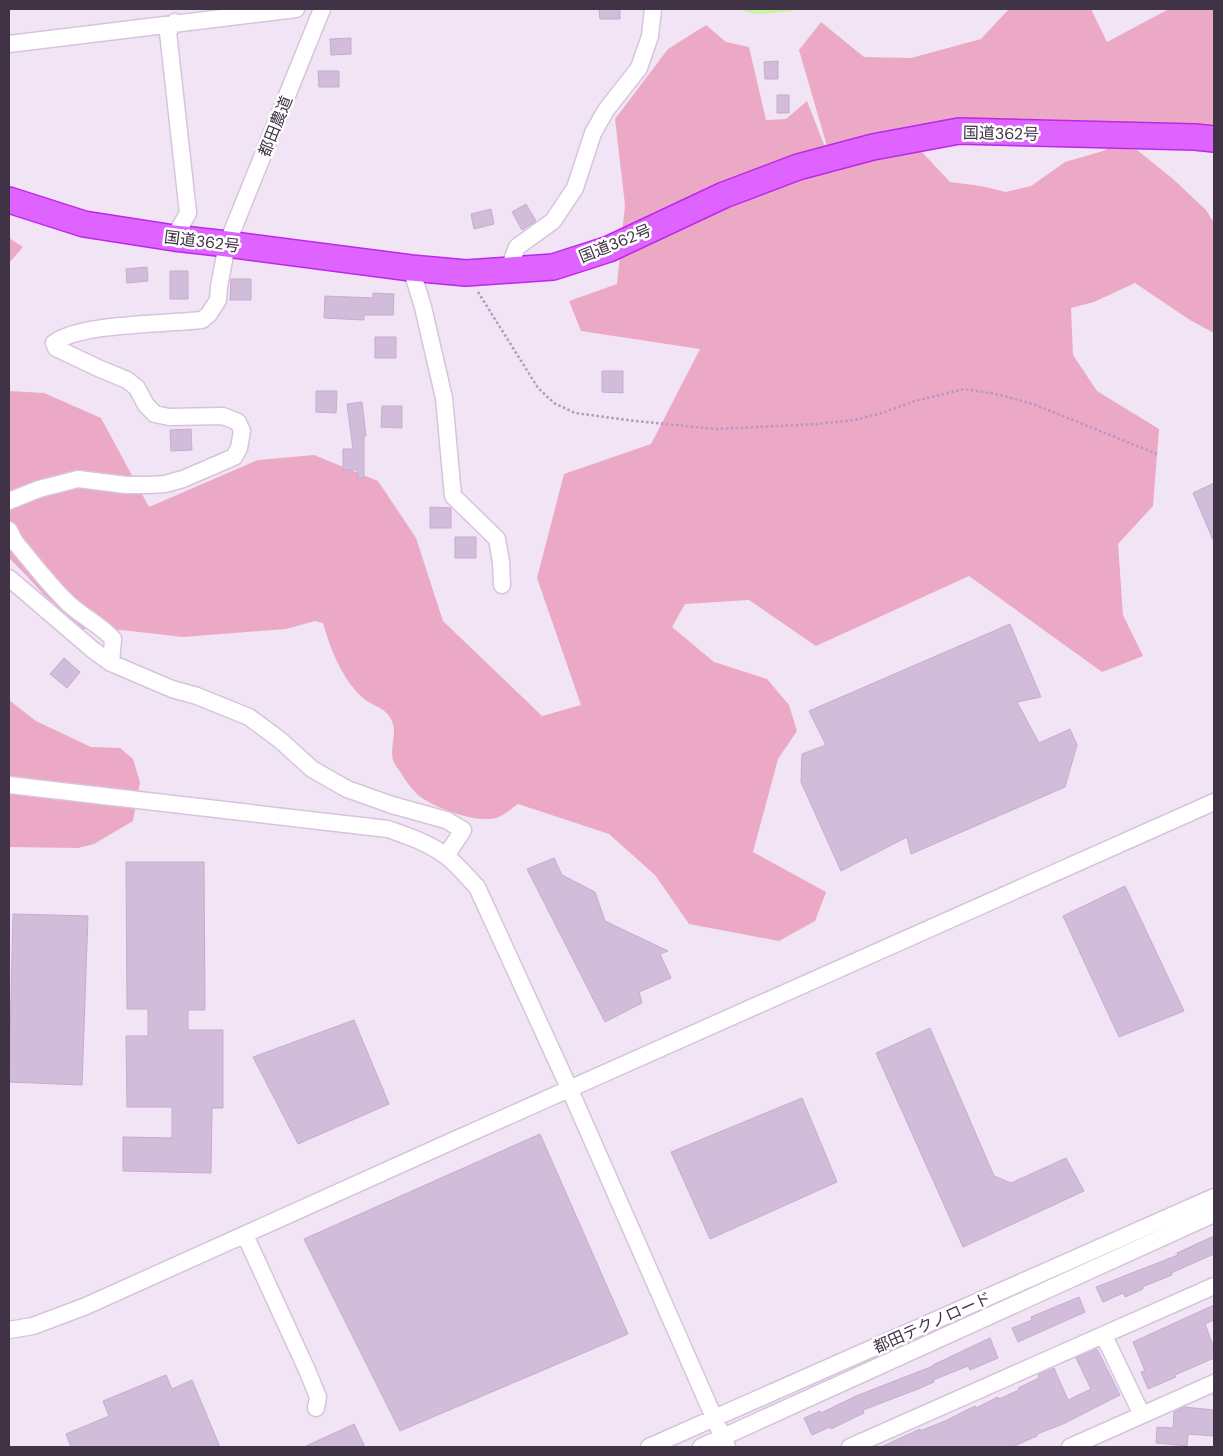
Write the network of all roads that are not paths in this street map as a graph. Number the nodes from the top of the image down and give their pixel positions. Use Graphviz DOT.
graph roads {
  1 [pos="296,9"];
  2 [pos="322,9"];
  3 [pos="653,9"];
  4 [pos="192,14"];
  5 [pos="175,22"];
  6 [pos="9,44"];
  7 [pos="1214,140"];
  8 [pos="9,200"];
  9 [pos="174,238"];
  10 [pos="227,244"];
  11 [pos="411,268"];
  12 [pos="508,270"];
  13 [pos="9,501"];
  14 [pos="9,530"];
  15 [pos="9,578"];
  16 [pos="502,585"];
  17 [pos="111,663"];
  18 [pos="9,785"];
  19 [pos="1214,802"];
  20 [pos="446,856"];
  21 [pos="570,1090"];
  22 [pos="1214,1197"];
  23 [pos="1214,1214"];
  24 [pos="245,1235"];
  25 [pos="1214,1286"];
  26 [pos="9,1330"];
  27 [pos="1104,1336"];
  28 [pos="1214,1383"];
  29 [pos="316,1408"];
  30 [pos="1142,1415"];
  31 [pos="713,1418"];
  32 [pos="724,1442"];
  33 [pos="1081,1445"];
  34 [pos="649,1447"];
  35 [pos="701,1447"];
  36 [pos="850,1447"];
  1 -- 4 [label="street"];
  2 -- 10 [label="street, 都田農道"];
  3 -- 12 [label="street"];
  4 -- 5 [label="street"];
  5 -- 6 [label="street"];
  5 -- 9 [label="street"];
  7 -- 12 [label="highway, 国道362号"];
  8 -- 9 [label="highway, 国道362号"];
  9 -- 10 [label="highway, 国道362号"];
  10 -- 11 [label="highway, 国道362号"];
  10 -- 13 [label="street, 都田農道"];
  11 -- 12 [label="highway, 国道362号"];
  11 -- 16 [label="street"];
  14 -- 17 [label="street"];
  15 -- 17 [label="street"];
  17 -- 20 [label="street"];
  18 -- 20 [label="street"];
  19 -- 21 [label="street"];
  20 -- 21 [label="street"];
  21 -- 24 [label="street"];
  21 -- 31 [label="street"];
  22 -- 31 [label="street, 都田テクノロード"];
  23 -- 32 [label="street, 都田テクノロード"];
  24 -- 26 [label="street"];
  24 -- 29 [label="street"];
  25 -- 27 [label="street"];
  27 -- 30 [label="street"];
  27 -- 36 [label="street"];
  28 -- 30 [label="street"];
  30 -- 33 [label="street"];
  31 -- 32 [label="street"];
  31 -- 34 [label="street, 都田テクノロード"];
  32 -- 35 [label="street, 都田テクノロード"];
}
